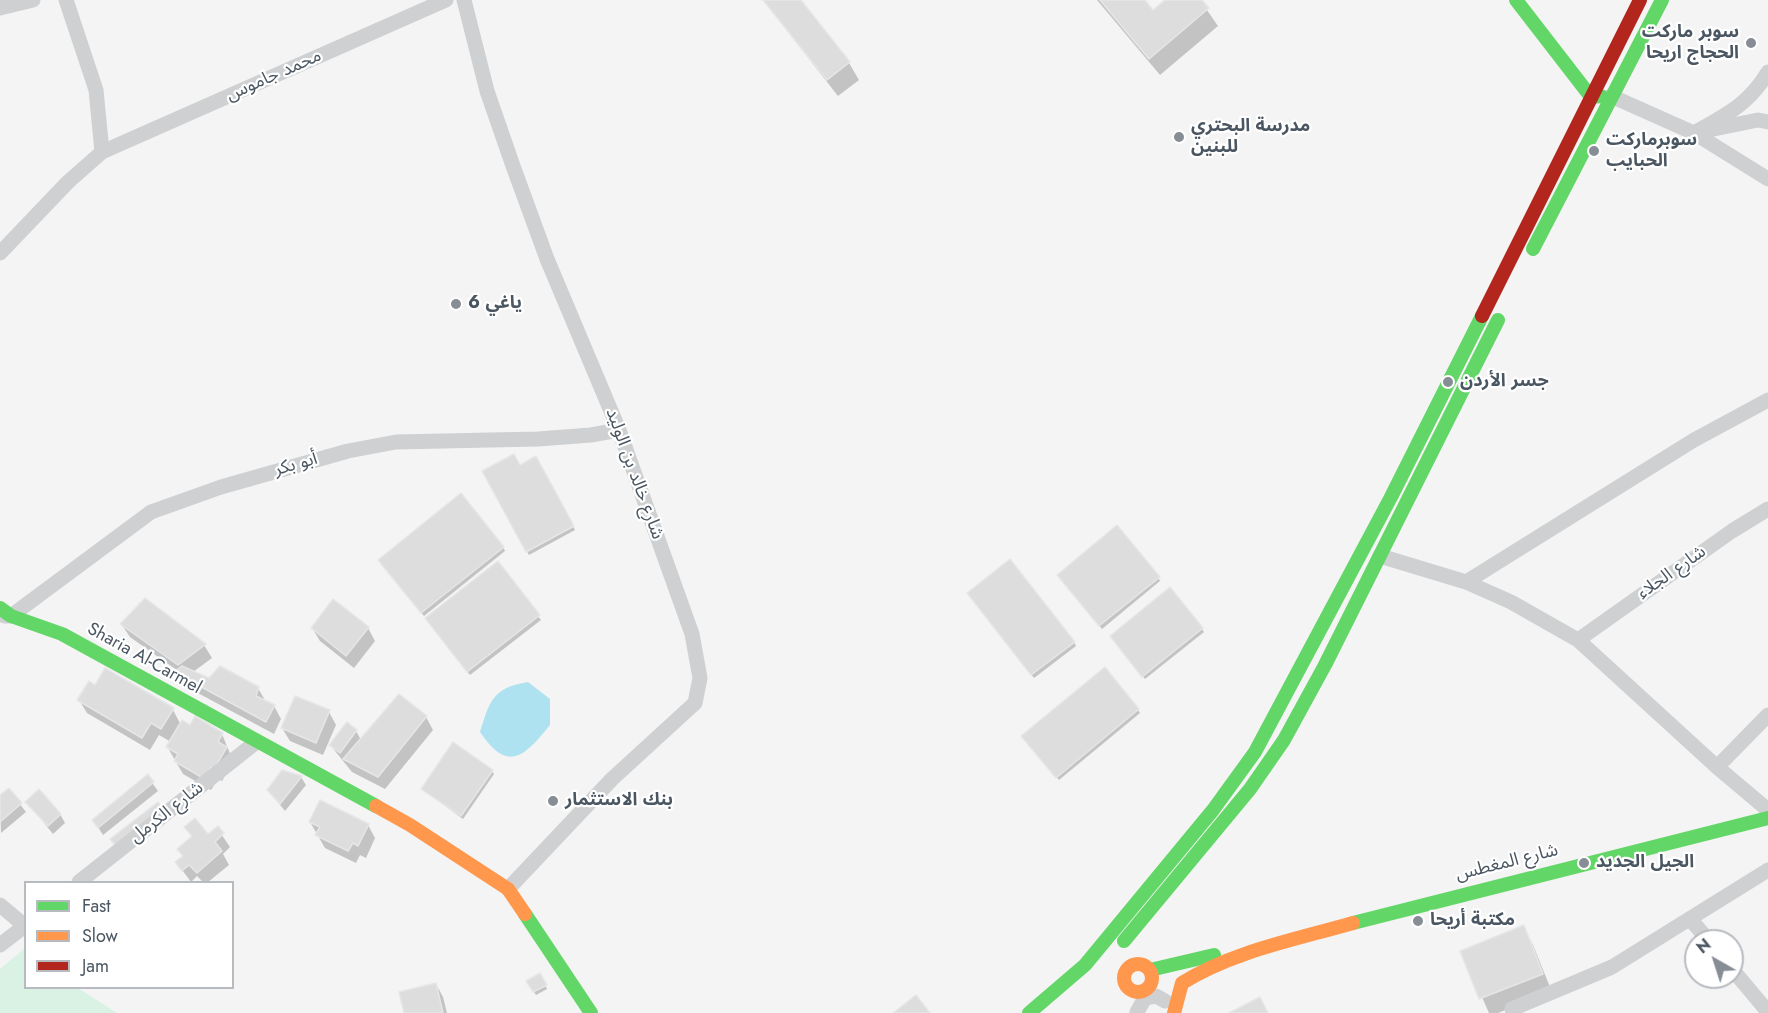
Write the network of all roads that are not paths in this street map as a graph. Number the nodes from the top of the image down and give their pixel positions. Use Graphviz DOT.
graph roads {
  1 [pos="33,0"];
  2 [pos="66,0"];
  3 [pos="446,0"];
  4 [pos="464,0"];
  5 [pos="1516,0"];
  6 [pos="1640,0"];
  7 [pos="1662,0"];
  8 [pos="0,8"];
  9 [pos="1768,72"];
  10 [pos="1611,96"];
  11 [pos="1591,97"];
  12 [pos="1768,122"];
  13 [pos="1694,133"];
  14 [pos="102,152"];
  15 [pos="1768,179"];
  16 [pos="0,253"];
  17 [pos="1528,260"];
  18 [pos="1502,311"];
  19 [pos="1768,400"];
  20 [pos="619,430"];
  21 [pos="1768,509"];
  22 [pos="1380,556"];
  23 [pos="1466,582"];
  24 [pos="4,613"];
  25 [pos="1578,640"];
  26 [pos="1768,715"];
  27 [pos="255,743"];
  28 [pos="1717,767"];
  29 [pos="1768,810"];
  30 [pos="1768,818"];
  31 [pos="1768,870"];
  32 [pos="80,881"];
  33 [pos="508,889"];
  34 [pos="0,904"];
  35 [pos="1692,920"];
  36 [pos="24,924"];
  37 [pos="24,926"];
  38 [pos="1699,929"];
  39 [pos="0,945"];
  40 [pos="1256,951"];
  41 [pos="1114,959"];
  42 [pos="1151,979"];
  43 [pos="1744,983"];
  44 [pos="1179,989"];
  45 [pos="1134,992"];
  46 [pos="1069,998"];
  47 [pos="1170,1009"];
  48 [pos="1137,1012"];
  49 [pos="1510,1012"];
  50 [pos="1768,1012"];
  51 [pos="591,1013"];
  52 [pos="1029,1013"];
  1 -- 8 [label="street"];
  2 -- 14 [label="street"];
  3 -- 14 [label="street, محمد جاموس"];
  4 -- 20 [label="street, شارع خالد بن الوليد"];
  5 -- 11 [label="main road"];
  6 -- 11 [label="main road"];
  7 -- 10 [label="main road"];
  9 -- 13 [label="street"];
  10 -- 11 [label="main road"];
  10 -- 13 [label="street"];
  10 -- 17 [label="main road"];
  11 -- 41 [label="main road"];
  12 -- 13 [label="street"];
  13 -- 15 [label="street"];
  14 -- 16 [label="street, محمد جاموس"];
  18 -- 22 [label="main road"];
  19 -- 23 [label="street"];
  20 -- 24 [label="street, أبو بكر"];
  20 -- 33 [label="street, شارع خالد بن الوليد"];
  21 -- 25 [label="street, شارع الجلاء"];
  22 -- 23 [label="street"];
  22 -- 41 [label="main road"];
  23 -- 25 [label="street"];
  24 -- 27 [label="main road, Sharia Al-Carmel"];
  25 -- 28 [label="street"];
  26 -- 28 [label="street"];
  27 -- 32 [label="street, شارع الكرمل"];
  27 -- 33 [label="main road, Sharia Al-Carmel"];
  28 -- 29 [label="street"];
  30 -- 40 [label="main road, شارع المغطس"];
  31 -- 35 [label="street"];
  33 -- 51 [label="main road"];
  34 -- 36 [label="street"];
  35 -- 38 [label="street"];
  35 -- 49 [label="street"];
  37 -- 39 [label="street"];
  40 -- 42 [label="main road, شارع المغطس"];
  40 -- 44 [label="main road, شارع المغطس"];
  41 -- 42 [label="main road"];
  41 -- 45 [label="main road"];
  41 -- 46 [label="main road"];
  41 -- 52 [label="main road"];
  42 -- 44 [label="main road"];
  42 -- 45 [label="main road"];
  42 -- 47 [label="street"];
  43 -- 50 [label="street"];
  44 -- 47 [label="main road"];
  45 -- 48 [label="street"];
  47 -- 48 [label="street"];
}
